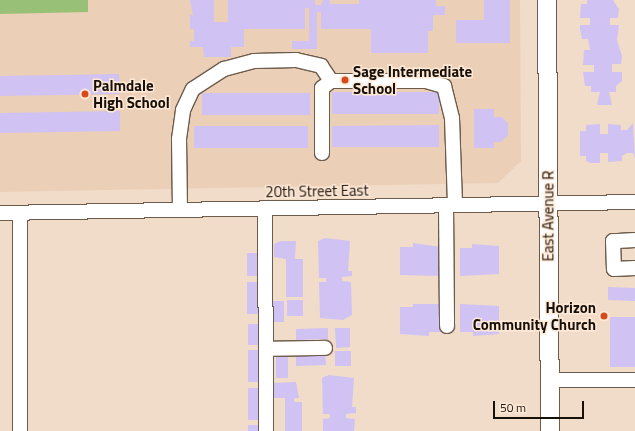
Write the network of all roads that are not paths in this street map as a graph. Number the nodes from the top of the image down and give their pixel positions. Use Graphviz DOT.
graph roads {
  1 [pos="547,0"];
  2 [pos="331,81"];
  3 [pos="322,153"];
  4 [pos="635,202"];
  5 [pos="548,203"];
  6 [pos="451,205"];
  7 [pos="266,209"];
  8 [pos="180,210"];
  9 [pos="0,213"];
  10 [pos="20,213"];
  11 [pos="635,240"];
  12 [pos="635,268"];
  13 [pos="447,326"];
  14 [pos="324,348"];
  15 [pos="266,349"];
  16 [pos="549,380"];
  17 [pos="635,380"];
  18 [pos="20,431"];
  19 [pos="266,431"];
  20 [pos="550,431"];
  1 -- 5 [label="main road, East Avenue R"];
  2 -- 3 [label="street"];
  2 -- 6 [label="street"];
  2 -- 8 [label="street"];
  4 -- 5 [label="street, 20th Street East"];
  5 -- 6 [label="street, 20th Street East"];
  5 -- 16 [label="main road, East Avenue R"];
  6 -- 7 [label="street, 20th Street East"];
  6 -- 13 [label="street"];
  7 -- 8 [label="street, 20th Street East"];
  7 -- 15 [label="street"];
  8 -- 10 [label="street, 20th Street East"];
  9 -- 10 [label="street, 20th Street East"];
  10 -- 18 [label="street"];
  11 -- 12 [label="street"];
  14 -- 15 [label="street"];
  15 -- 19 [label="street"];
  16 -- 17 [label="street"];
  16 -- 20 [label="main road, East Avenue R"];
}
